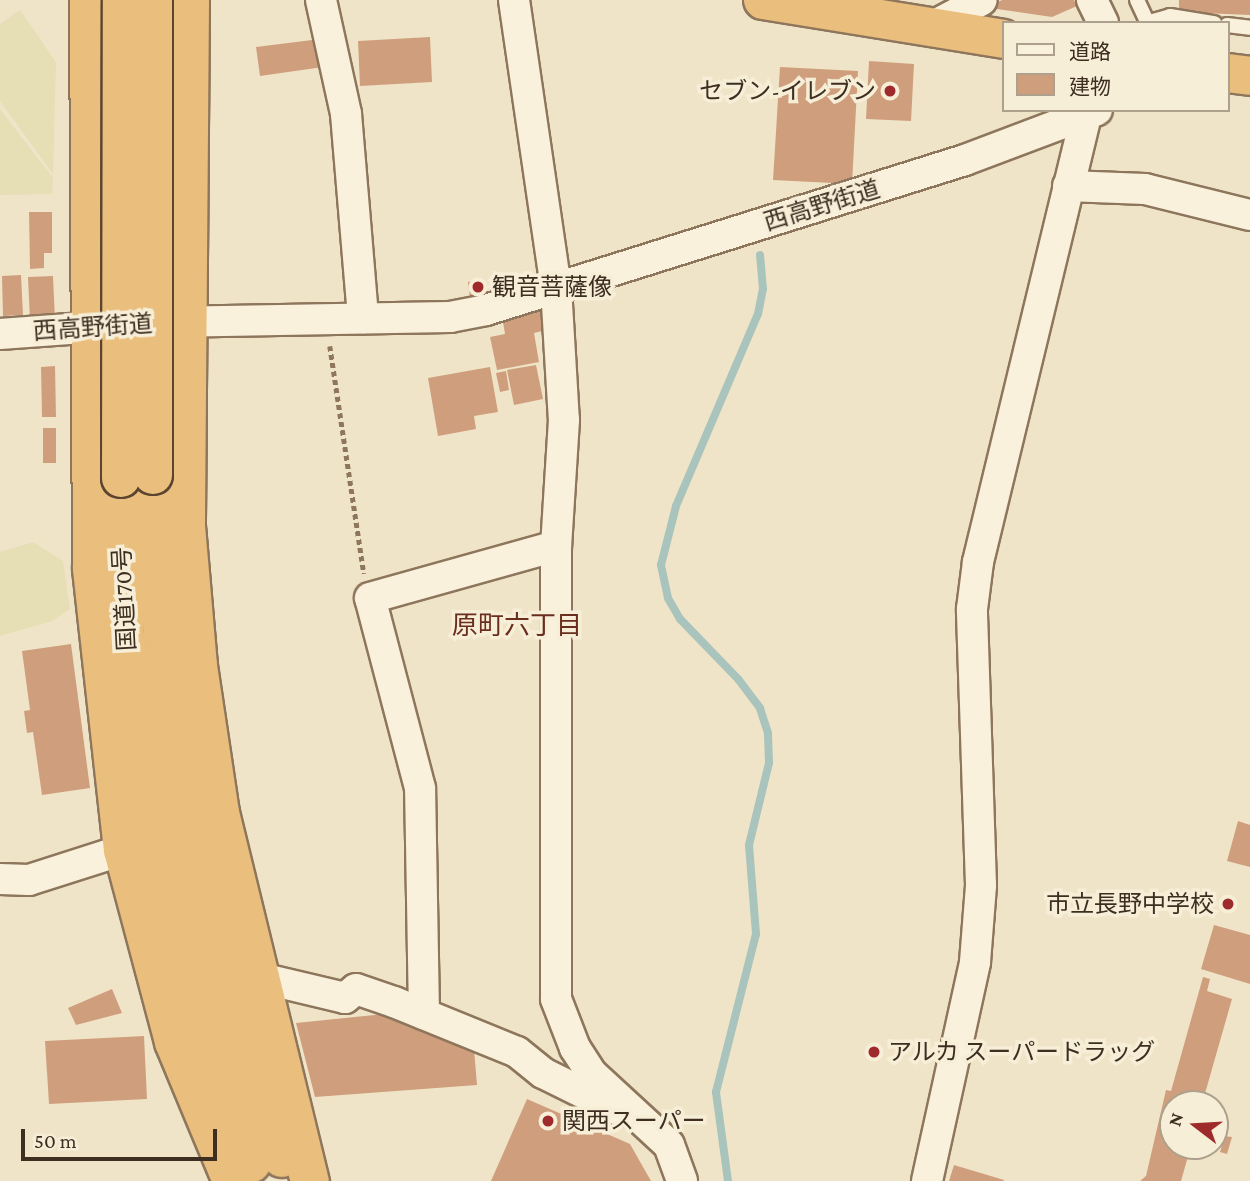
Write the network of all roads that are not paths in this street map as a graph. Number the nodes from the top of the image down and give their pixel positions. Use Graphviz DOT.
graph roads {
  1 [pos="89,0"];
  2 [pos="121,0"];
  3 [pos="153,0"];
  4 [pos="190,0"];
  5 [pos="321,0"];
  6 [pos="514,0"];
  7 [pos="763,0"];
  8 [pos="982,0"];
  9 [pos="1092,0"];
  10 [pos="1138,0"];
  11 [pos="860,8"];
  12 [pos="1102,21"];
  13 [pos="1146,21"];
  14 [pos="1201,21"];
  15 [pos="1229,25"];
  16 [pos="933,26"];
  17 [pos="1250,28"];
  18 [pos="1002,39"];
  19 [pos="1229,73"];
  20 [pos="1250,76"];
  21 [pos="1091,113"];
  22 [pos="1068,186"];
  23 [pos="1250,215"];
  24 [pos="556,287"];
  25 [pos="363,318"];
  26 [pos="186,321"];
  27 [pos="88,329"];
  28 [pos="0,334"];
  29 [pos="137,476"];
  30 [pos="556,547"];
  31 [pos="123,850"];
  32 [pos="0,878"];
  33 [pos="261,978"];
  34 [pos="424,1014"];
  35 [pos="630,1114"];
  36 [pos="232,1181"];
  37 [pos="258,1181"];
  38 [pos="289,1181"];
  39 [pos="310,1181"];
  40 [pos="682,1181"];
  41 [pos="926,1181"];
  1 -- 27 [label="highway"];
  2 -- 29 [label="highway, 国道170号, bridge"];
  3 -- 29 [label="highway, 国道170号, bridge"];
  4 -- 26 [label="highway"];
  5 -- 25 [label="street"];
  6 -- 24 [label="street"];
  7 -- 11 [label="highway"];
  8 -- 16 [label="street"];
  9 -- 12 [label="street"];
  10 -- 13 [label="lane"];
  11 -- 16 [label="highway"];
  13 -- 14 [label="lane"];
  15 -- 17 [label="lane"];
  16 -- 18 [label="highway"];
  19 -- 20 [label="highway"];
  21 -- 22 [label="street"];
  21 -- 24 [label="street, 西高野街道"];
  22 -- 23 [label="street"];
  22 -- 41 [label="street"];
  24 -- 25 [label="street, 西高野街道"];
  24 -- 30 [label="street"];
  25 -- 26 [label="street, 西高野街道"];
  26 -- 27 [label="street, 西高野街道"];
  26 -- 33 [label="highway"];
  27 -- 28 [label="street, 西高野街道"];
  27 -- 31 [label="highway"];
  29 -- 37 [label="highway, 国道170号"];
  29 -- 38 [label="highway, 国道170号"];
  30 -- 34 [label="street"];
  30 -- 35 [label="street"];
  31 -- 32 [label="street"];
  31 -- 36 [label="highway"];
  33 -- 34 [label="street"];
  33 -- 39 [label="highway"];
  34 -- 35 [label="street"];
  35 -- 40 [label="street"];
}
